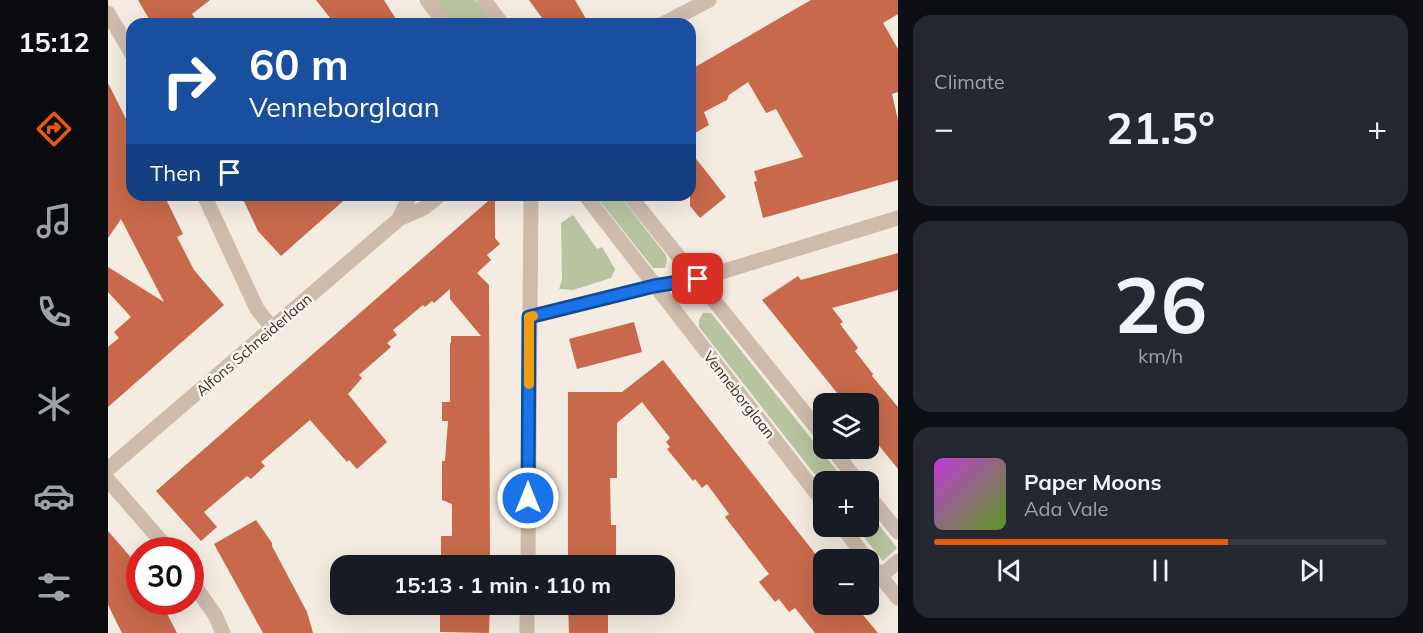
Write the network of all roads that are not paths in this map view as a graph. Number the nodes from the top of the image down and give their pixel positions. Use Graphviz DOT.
graph roads {
  1 [pos="427,0"];
  2 [pos="484,0"];
  3 [pos="709,0"];
  4 [pos="108,13"];
  5 [pos="441,18"];
  6 [pos="498,18"];
  7 [pos="674,18"];
  8 [pos="126,44"];
  9 [pos="207,201"];
  10 [pos="407,201"];
  11 [pos="433,201"];
  12 [pos="531,201"];
  13 [pos="590,201"];
  14 [pos="634,201"];
  15 [pos="898,218"];
  16 [pos="399,219"];
  17 [pos="698,279"];
  18 [pos="654,286"];
  19 [pos="529,317"];
  20 [pos="273,329"];
  21 [pos="813,424"];
  22 [pos="840,459"];
  23 [pos="108,469"];
  24 [pos="850,471"];
  25 [pos="108,480"];
  26 [pos="813,489"];
  27 [pos="879,509"];
  28 [pos="898,532"];
  29 [pos="158,537"];
  30 [pos="850,537"];
  31 [pos="860,549"];
  32 [pos="528,555"];
  33 [pos="898,561"];
  34 [pos="880,576"];
  35 [pos="898,598"];
  36 [pos="204,599"];
  37 [pos="527,615"];
  38 [pos="223,633"];
  39 [pos="527,633"];
  1 -- 5 [label="street"];
  2 -- 6 [label="street"];
  3 -- 7 [label="street"];
  4 -- 8 [label="street"];
  9 -- 20 [label="street"];
  10 -- 16 [label="street, Alfons Schneiderlaan"];
  11 -- 16 [label="street, Alfons Schneiderlaan"];
  12 -- 19 [label="street"];
  13 -- 18 [label="street, Venneborglaan"];
  14 -- 17 [label="street"];
  15 -- 17 [label="street"];
  16 -- 20 [label="street, Alfons Schneiderlaan"];
  17 -- 18 [label="street"];
  17 -- 21 [label="street"];
  18 -- 19 [label="street"];
  18 -- 26 [label="street, Venneborglaan"];
  19 -- 32 [label="street"];
  20 -- 23 [label="street, Alfons Schneiderlaan"];
  22 -- 24 [label="street"];
  25 -- 29 [label="street"];
  27 -- 28 [label="street"];
  30 -- 31 [label="street"];
  33 -- 34 [label="street"];
  34 -- 35 [label="street"];
  36 -- 38 [label="street"];
  37 -- 39 [label="street"];
}
